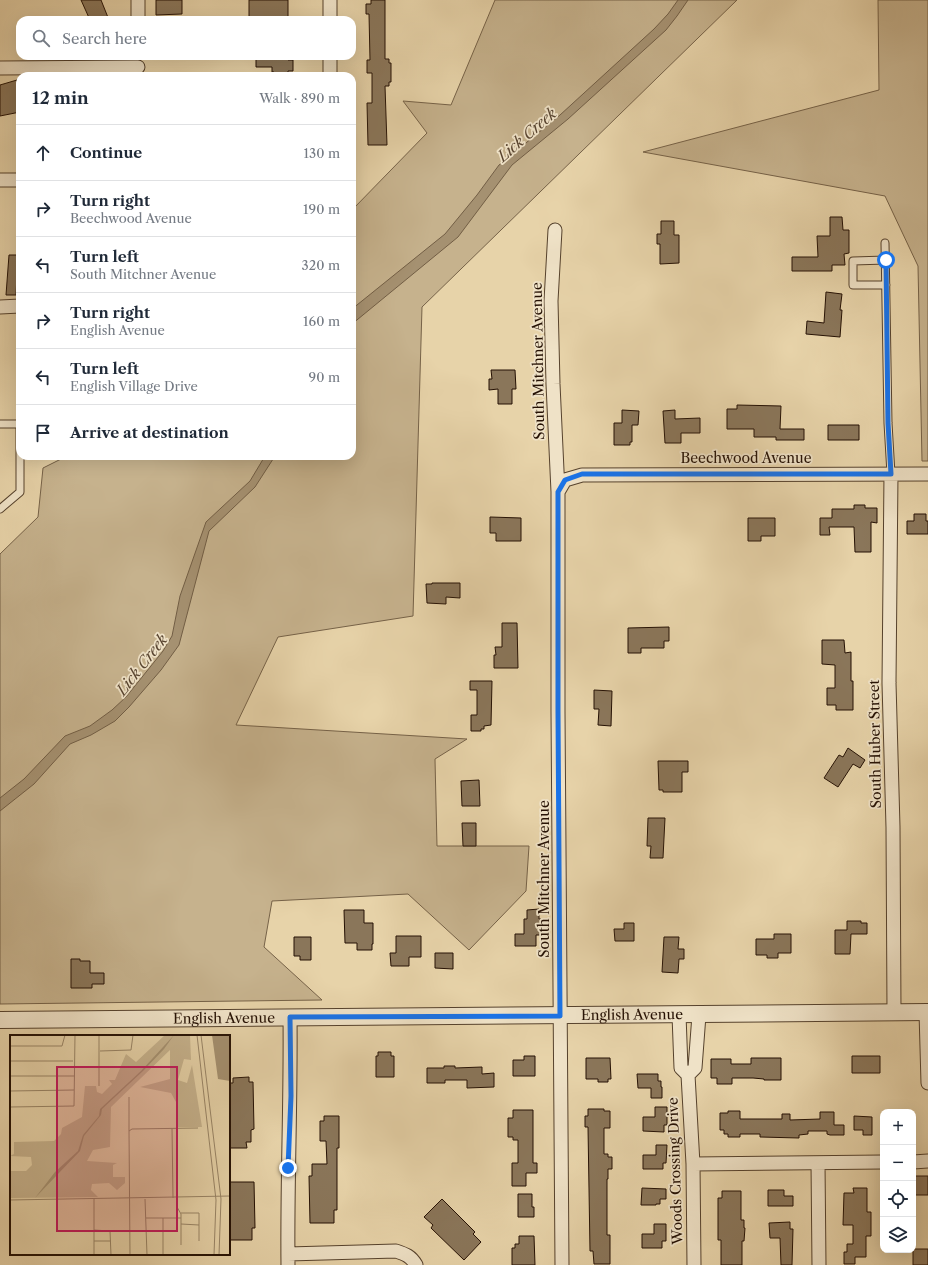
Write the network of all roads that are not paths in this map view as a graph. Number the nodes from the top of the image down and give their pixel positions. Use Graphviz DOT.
graph roads {
  1 [pos="138,0"];
  2 [pos="330,0"];
  3 [pos="138,16"];
  4 [pos="330,16"];
  5 [pos="330,60"];
  6 [pos="138,66"];
  7 [pos="0,68"];
  8 [pos="330,72"];
  9 [pos="0,180"];
  10 [pos="16,180"];
  11 [pos="555,230"];
  12 [pos="885,243"];
  13 [pos="886,260"];
  14 [pos="886,284"];
  15 [pos="16,306"];
  16 [pos="0,307"];
  17 [pos="0,424"];
  18 [pos="16,424"];
  19 [pos="20,460"];
  20 [pos="891,474"];
  21 [pos="928,474"];
  22 [pos="558,492"];
  23 [pos="0,509"];
  24 [pos="894,1012"];
  25 [pos="927,1012"];
  26 [pos="679,1015"];
  27 [pos="699,1015"];
  28 [pos="560,1016"];
  29 [pos="290,1017"];
  30 [pos="0,1020"];
  31 [pos="688,1075"];
  32 [pos="928,1083"];
  33 [pos="928,1161"];
  34 [pos="880,1162"];
  35 [pos="916,1162"];
  36 [pos="818,1163"];
  37 [pos="693,1164"];
  38 [pos="288,1259"];
  39 [pos="416,1265"];
  40 [pos="562,1265"];
  41 [pos="694,1265"];
  42 [pos="819,1265"];
  1 -- 3 [label="street"];
  2 -- 4 [label="street"];
  5 -- 8 [label="street"];
  6 -- 7 [label="street"];
  9 -- 10 [label="street"];
  11 -- 22 [label="street, South Mitchner Avenue"];
  12 -- 13 [label="lane"];
  13 -- 14 [label="lane"];
  13 -- 14 [label="lane"];
  14 -- 20 [label="lane"];
  15 -- 16 [label="street"];
  17 -- 18 [label="lane"];
  19 -- 23 [label="lane"];
  20 -- 21 [label="street, Beechwood Avenue"];
  20 -- 22 [label="street, Beechwood Avenue"];
  20 -- 24 [label="street, South Huber Street"];
  22 -- 28 [label="street, South Mitchner Avenue"];
  24 -- 25 [label="street, English Avenue"];
  24 -- 27 [label="street, English Avenue"];
  25 -- 32 [label="street"];
  26 -- 27 [label="street, English Avenue"];
  26 -- 28 [label="street, English Avenue"];
  26 -- 31 [label="street, Woods Crossing Drive"];
  27 -- 31 [label="street, Woods Crossing Drive"];
  28 -- 29 [label="street, English Avenue"];
  28 -- 40 [label="street, South Mitchner Avenue"];
  29 -- 30 [label="street, English Avenue"];
  29 -- 38 [label="street"];
  31 -- 37 [label="street, Woods Crossing Drive"];
  33 -- 35 [label="street"];
  34 -- 36 [label="street"];
  36 -- 37 [label="street"];
  36 -- 42 [label="street"];
  37 -- 41 [label="street, Woods Crossing Drive"];
  38 -- 39 [label="street"];
}
